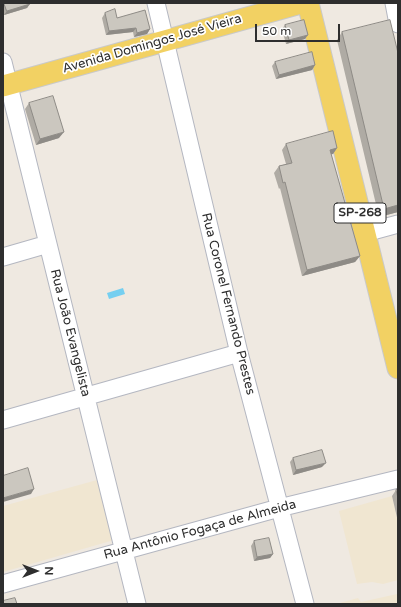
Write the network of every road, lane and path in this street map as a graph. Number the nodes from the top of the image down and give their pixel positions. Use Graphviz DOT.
graph roads {
  1 [pos="156,3"];
  2 [pos="301,3"];
  3 [pos="308,3"];
  4 [pos="394,3"];
  5 [pos="398,24"];
  6 [pos="165,40"];
  7 [pos="3,62"];
  8 [pos="6,86"];
  9 [pos="398,224"];
  10 [pos="365,234"];
  11 [pos="48,244"];
  12 [pos="3,257"];
  13 [pos="239,352"];
  14 [pos="398,368"];
  15 [pos="86,397"];
  16 [pos="3,420"];
  17 [pos="398,479"];
  18 [pos="279,508"];
  19 [pos="124,551"];
  20 [pos="3,584"];
  21 [pos="137,604"];
  22 [pos="305,604"];
  1 -- 6 [label="street, Rua Coronel Fernando Prestes"];
  2 -- 6 [label="main road, Avenida Domingos José Vieira"];
  3 -- 10 [label="main road, SP-268"];
  4 -- 5 [label="street"];
  6 -- 8 [label="main road, Avenida Domingos José Vieira"];
  6 -- 13 [label="street, Rua Coronel Fernando Prestes"];
  7 -- 8 [label="street, Rua João Evangelista"];
  8 -- 11 [label="street, Rua João Evangelista"];
  9 -- 10 [label="street"];
  10 -- 14 [label="main road, SP-268"];
  11 -- 12 [label="street"];
  11 -- 15 [label="street, Rua João Evangelista"];
  13 -- 15 [label="street"];
  13 -- 18 [label="street, Rua Coronel Fernando Prestes"];
  15 -- 16 [label="street"];
  15 -- 19 [label="street, Rua João Evangelista"];
  17 -- 18 [label="street, Rua Antônio Fogaça de Almeida"];
  18 -- 19 [label="street, Rua Antônio Fogaça de Almeida"];
  18 -- 22 [label="street, Rua Coronel Fernando Prestes"];
  19 -- 20 [label="street, Rua Antônio Fogaça de Almeida"];
  19 -- 21 [label="street, Rua João Evangelista"];
}
